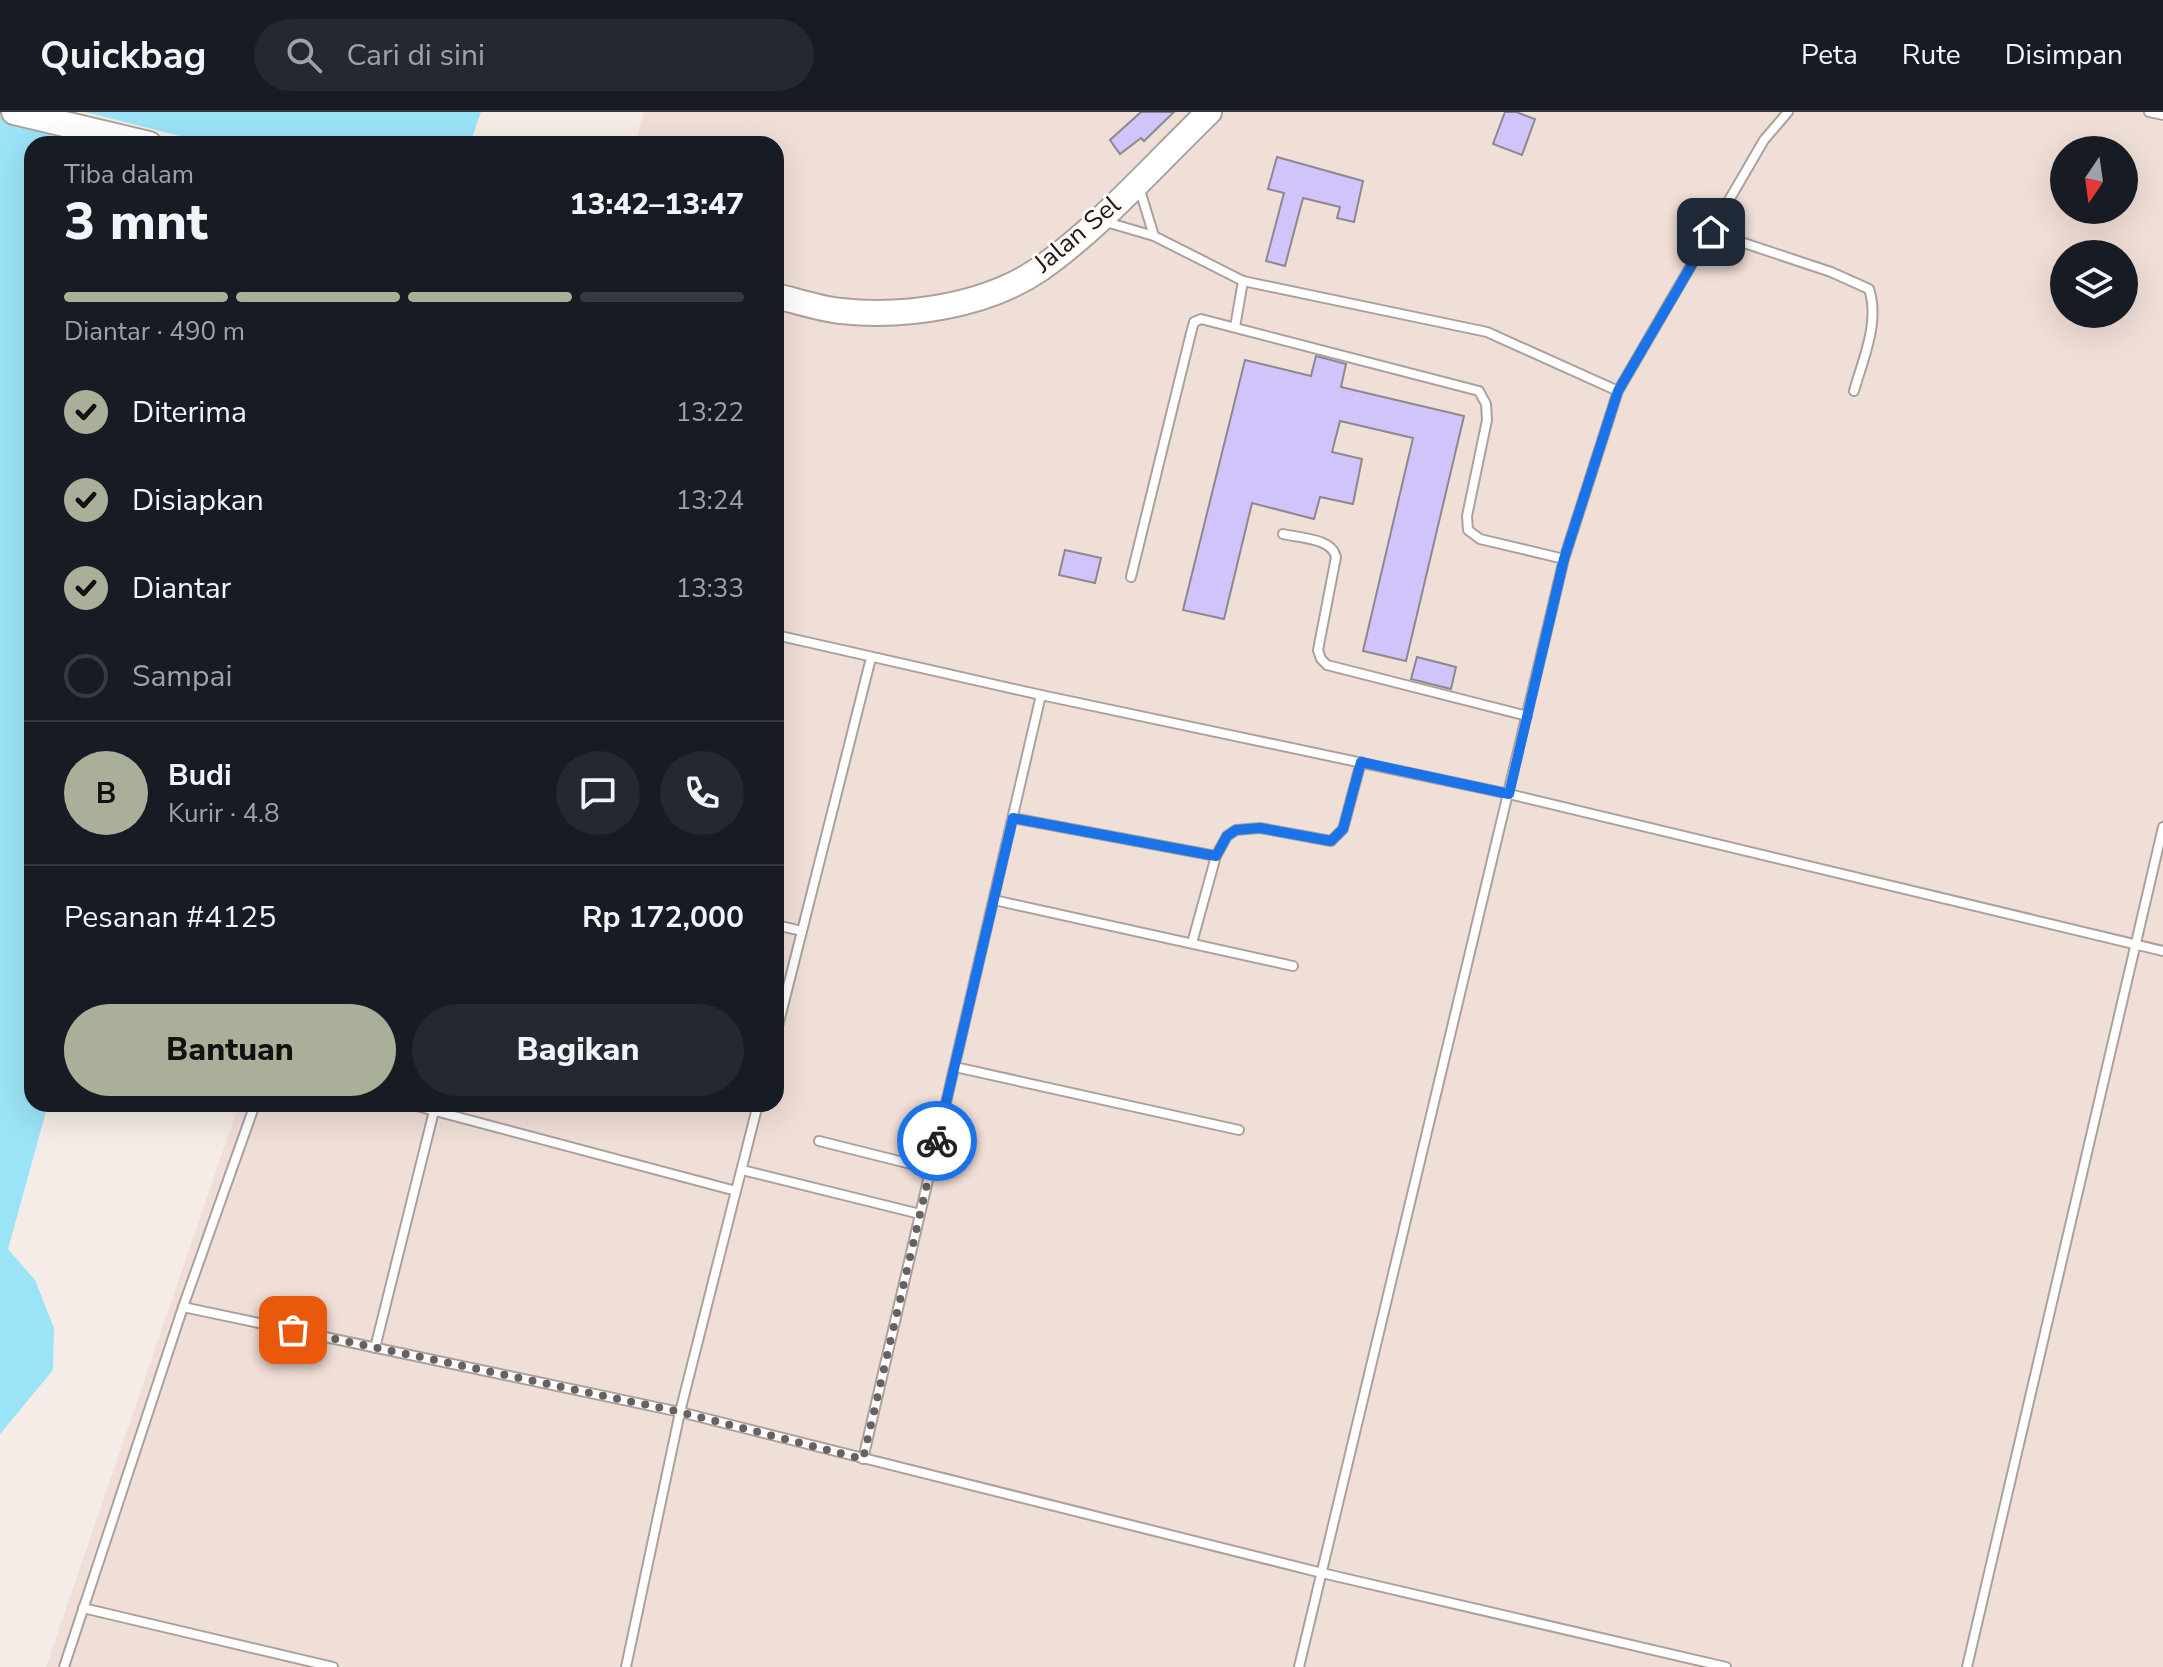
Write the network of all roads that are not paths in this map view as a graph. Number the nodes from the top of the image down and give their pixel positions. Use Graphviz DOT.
graph roads {
  1 [pos="14,112"];
  2 [pos="1209,112"];
  3 [pos="1788,112"];
  4 [pos="2149,112"];
  5 [pos="2163,115"];
  6 [pos="115,136"];
  7 [pos="1137,182"];
  8 [pos="1097,220"];
  9 [pos="1711,232"];
  10 [pos="1154,236"];
  11 [pos="1243,281"];
  12 [pos="784,298"];
  13 [pos="1235,327"];
  14 [pos="1618,391"];
  15 [pos="1854,391"];
  16 [pos="1283,534"];
  17 [pos="1564,559"];
  18 [pos="1131,577"];
  19 [pos="784,637"];
  20 [pos="871,658"];
  21 [pos="1041,695"];
  22 [pos="1527,716"];
  23 [pos="1361,762"];
  24 [pos="1509,794"];
  25 [pos="1013,818"];
  26 [pos="2163,827"];
  27 [pos="1216,856"];
  28 [pos="994,900"];
  29 [pos="784,927"];
  30 [pos="802,931"];
  31 [pos="1192,943"];
  32 [pos="2134,944"];
  33 [pos="2163,951"];
  34 [pos="1293,966"];
  35 [pos="784,1002"];
  36 [pos="955,1067"];
  37 [pos="252,1112"];
  38 [pos="434,1112"];
  39 [pos="438,1112"];
  40 [pos="756,1112"];
  41 [pos="1239,1130"];
  42 [pos="819,1141"];
  43 [pos="931,1169"];
  44 [pos="742,1170"];
  45 [pos="736,1191"];
  46 [pos="920,1214"];
  47 [pos="183,1307"];
  48 [pos="375,1348"];
  49 [pos="680,1412"];
  50 [pos="863,1459"];
  51 [pos="1322,1573"];
  52 [pos="83,1608"];
  53 [pos="64,1667"];
  54 [pos="333,1667"];
  55 [pos="626,1667"];
  56 [pos="1299,1667"];
  57 [pos="1726,1667"];
  58 [pos="1967,1667"];
  1 -- 6 [label="street"];
  2 -- 7 [label="street, Jalan Sel"];
  3 -- 9 [label="lane"];
  4 -- 5 [label="lane"];
  7 -- 8 [label="street, Jalan Sel"];
  7 -- 10 [label="lane"];
  8 -- 10 [label="lane"];
  8 -- 12 [label="street, Jalan Sel"];
  9 -- 14 [label="lane"];
  9 -- 15 [label="lane"];
  10 -- 11 [label="lane"];
  11 -- 13 [label="lane"];
  11 -- 14 [label="lane"];
  13 -- 17 [label="lane"];
  13 -- 18 [label="lane"];
  14 -- 17 [label="lane"];
  16 -- 22 [label="lane"];
  17 -- 22 [label="lane"];
  19 -- 20 [label="lane"];
  20 -- 21 [label="lane"];
  20 -- 30 [label="lane"];
  21 -- 23 [label="lane"];
  21 -- 25 [label="lane"];
  22 -- 24 [label="lane"];
  23 -- 24 [label="lane"];
  23 -- 27 [label="lane"];
  24 -- 32 [label="lane"];
  24 -- 51 [label="lane"];
  25 -- 27 [label="lane"];
  25 -- 28 [label="lane"];
  26 -- 32 [label="lane"];
  27 -- 31 [label="lane"];
  28 -- 31 [label="lane"];
  28 -- 36 [label="lane"];
  29 -- 30 [label="lane"];
  30 -- 35 [label="lane"];
  31 -- 34 [label="lane"];
  32 -- 33 [label="lane"];
  32 -- 58 [label="lane"];
  36 -- 41 [label="lane"];
  36 -- 43 [label="lane"];
  37 -- 47 [label="lane"];
  38 -- 48 [label="lane"];
  39 -- 45 [label="lane"];
  40 -- 44 [label="lane"];
  42 -- 43 [label="lane"];
  43 -- 46 [label="lane"];
  44 -- 45 [label="lane"];
  44 -- 46 [label="lane"];
  45 -- 49 [label="lane"];
  46 -- 50 [label="lane"];
  47 -- 48 [label="lane"];
  47 -- 52 [label="lane"];
  48 -- 49 [label="lane"];
  49 -- 50 [label="lane"];
  49 -- 55 [label="lane"];
  50 -- 51 [label="lane"];
  51 -- 56 [label="lane"];
  51 -- 57 [label="lane"];
  52 -- 53 [label="lane"];
  52 -- 54 [label="lane"];
}
